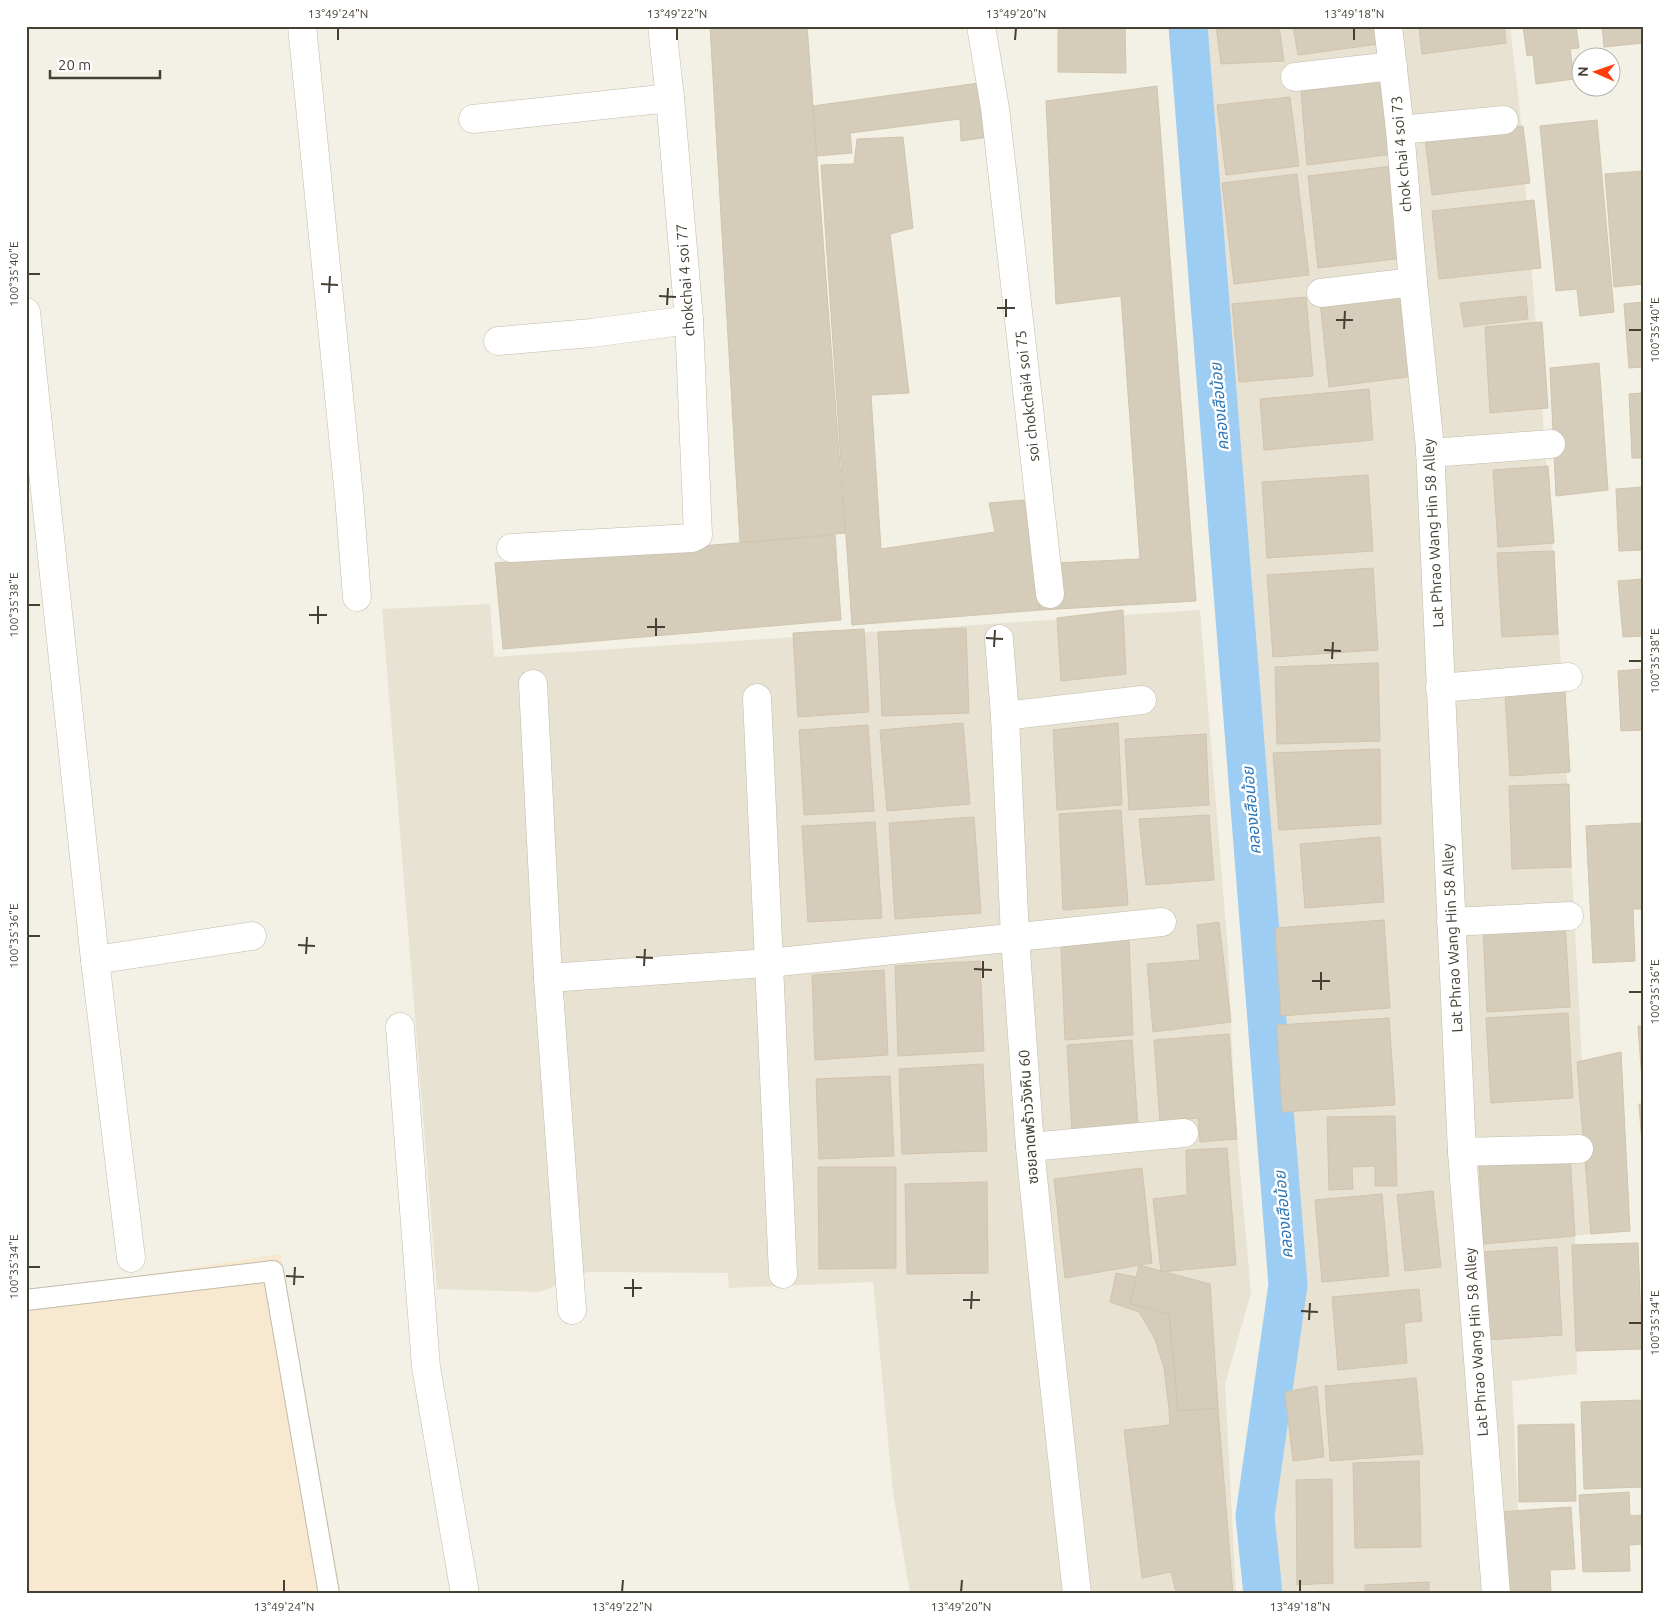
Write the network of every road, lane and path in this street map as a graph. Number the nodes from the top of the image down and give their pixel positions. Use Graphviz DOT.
graph roads {
  1 [pos="302,26"];
  2 [pos="662,26"];
  3 [pos="981,26"];
  4 [pos="1388,26"];
  5 [pos="1393,66"];
  6 [pos="1295,77"];
  7 [pos="670,98"];
  8 [pos="472,119"];
  9 [pos="1504,120"];
  10 [pos="1400,130"];
  11 [pos="1413,282"];
  12 [pos="1321,293"];
  13 [pos="26,312"];
  14 [pos="689,320"];
  15 [pos="498,341"];
  16 [pos="1551,444"];
  17 [pos="1430,453"];
  18 [pos="511,548"];
  19 [pos="1050,594"];
  20 [pos="356,597"];
  21 [pos="999,639"];
  22 [pos="1568,677"];
  23 [pos="533,684"];
  24 [pos="1440,688"];
  25 [pos="757,698"];
  26 [pos="1142,700"];
  27 [pos="1005,716"];
  28 [pos="1569,916"];
  29 [pos="1162,922"];
  30 [pos="1451,922"];
  31 [pos="252,936"];
  32 [pos="1015,937"];
  33 [pos="95,960"];
  34 [pos="769,963"];
  35 [pos="548,978"];
  36 [pos="400,1026"];
  37 [pos="1184,1133"];
  38 [pos="1030,1147"];
  39 [pos="1579,1149"];
  40 [pos="1462,1152"];
  41 [pos="131,1258"];
  42 [pos="783,1274"];
  43 [pos="26,1300"];
  44 [pos="572,1310"];
  45 [pos="329,1594"];
  46 [pos="465,1594"];
  47 [pos="1077,1594"];
  48 [pos="1496,1594"];
  1 -- 20 [label="street"];
  2 -- 7 [label="street, chokchai 4 soi 77"];
  3 -- 19 [label="street, soi chokchai4 soi 75"];
  4 -- 5 [label="street, chok chai 4 soi 73"];
  5 -- 6 [label="street"];
  5 -- 10 [label="street, chok chai 4 soi 73"];
  7 -- 8 [label="street"];
  7 -- 14 [label="street, chokchai 4 soi 77"];
  9 -- 10 [label="street"];
  10 -- 11 [label="street, chok chai 4 soi 73"];
  11 -- 12 [label="street"];
  11 -- 17 [label="street, Lat Phrao Wang Hin 58 Alley"];
  13 -- 33 [label="street"];
  14 -- 15 [label="street"];
  14 -- 18 [label="street, chokchai 4 soi 77"];
  16 -- 17 [label="street"];
  17 -- 24 [label="street, Lat Phrao Wang Hin 58 Alley"];
  21 -- 27 [label="street, ซอยลาดพร้าววังหิน 60"];
  22 -- 24 [label="street"];
  23 -- 35 [label="street"];
  24 -- 30 [label="street, Lat Phrao Wang Hin 58 Alley"];
  25 -- 34 [label="street"];
  26 -- 27 [label="street"];
  27 -- 32 [label="street, ซอยลาดพร้าววังหิน 60"];
  28 -- 30 [label="street"];
  29 -- 32 [label="street"];
  30 -- 40 [label="street, Lat Phrao Wang Hin 58 Alley"];
  31 -- 33 [label="street"];
  32 -- 34 [label="street"];
  32 -- 38 [label="street, ซอยลาดพร้าววังหิน 60"];
  33 -- 41 [label="street"];
  34 -- 35 [label="street"];
  34 -- 42 [label="street"];
  35 -- 44 [label="street"];
  36 -- 46 [label="street"];
  37 -- 38 [label="street"];
  38 -- 47 [label="street, ซอยลาดพร้าววังหิน 60"];
  39 -- 40 [label="street"];
  40 -- 48 [label="street, Lat Phrao Wang Hin 58 Alley"];
  43 -- 45 [label="lane"];
}
